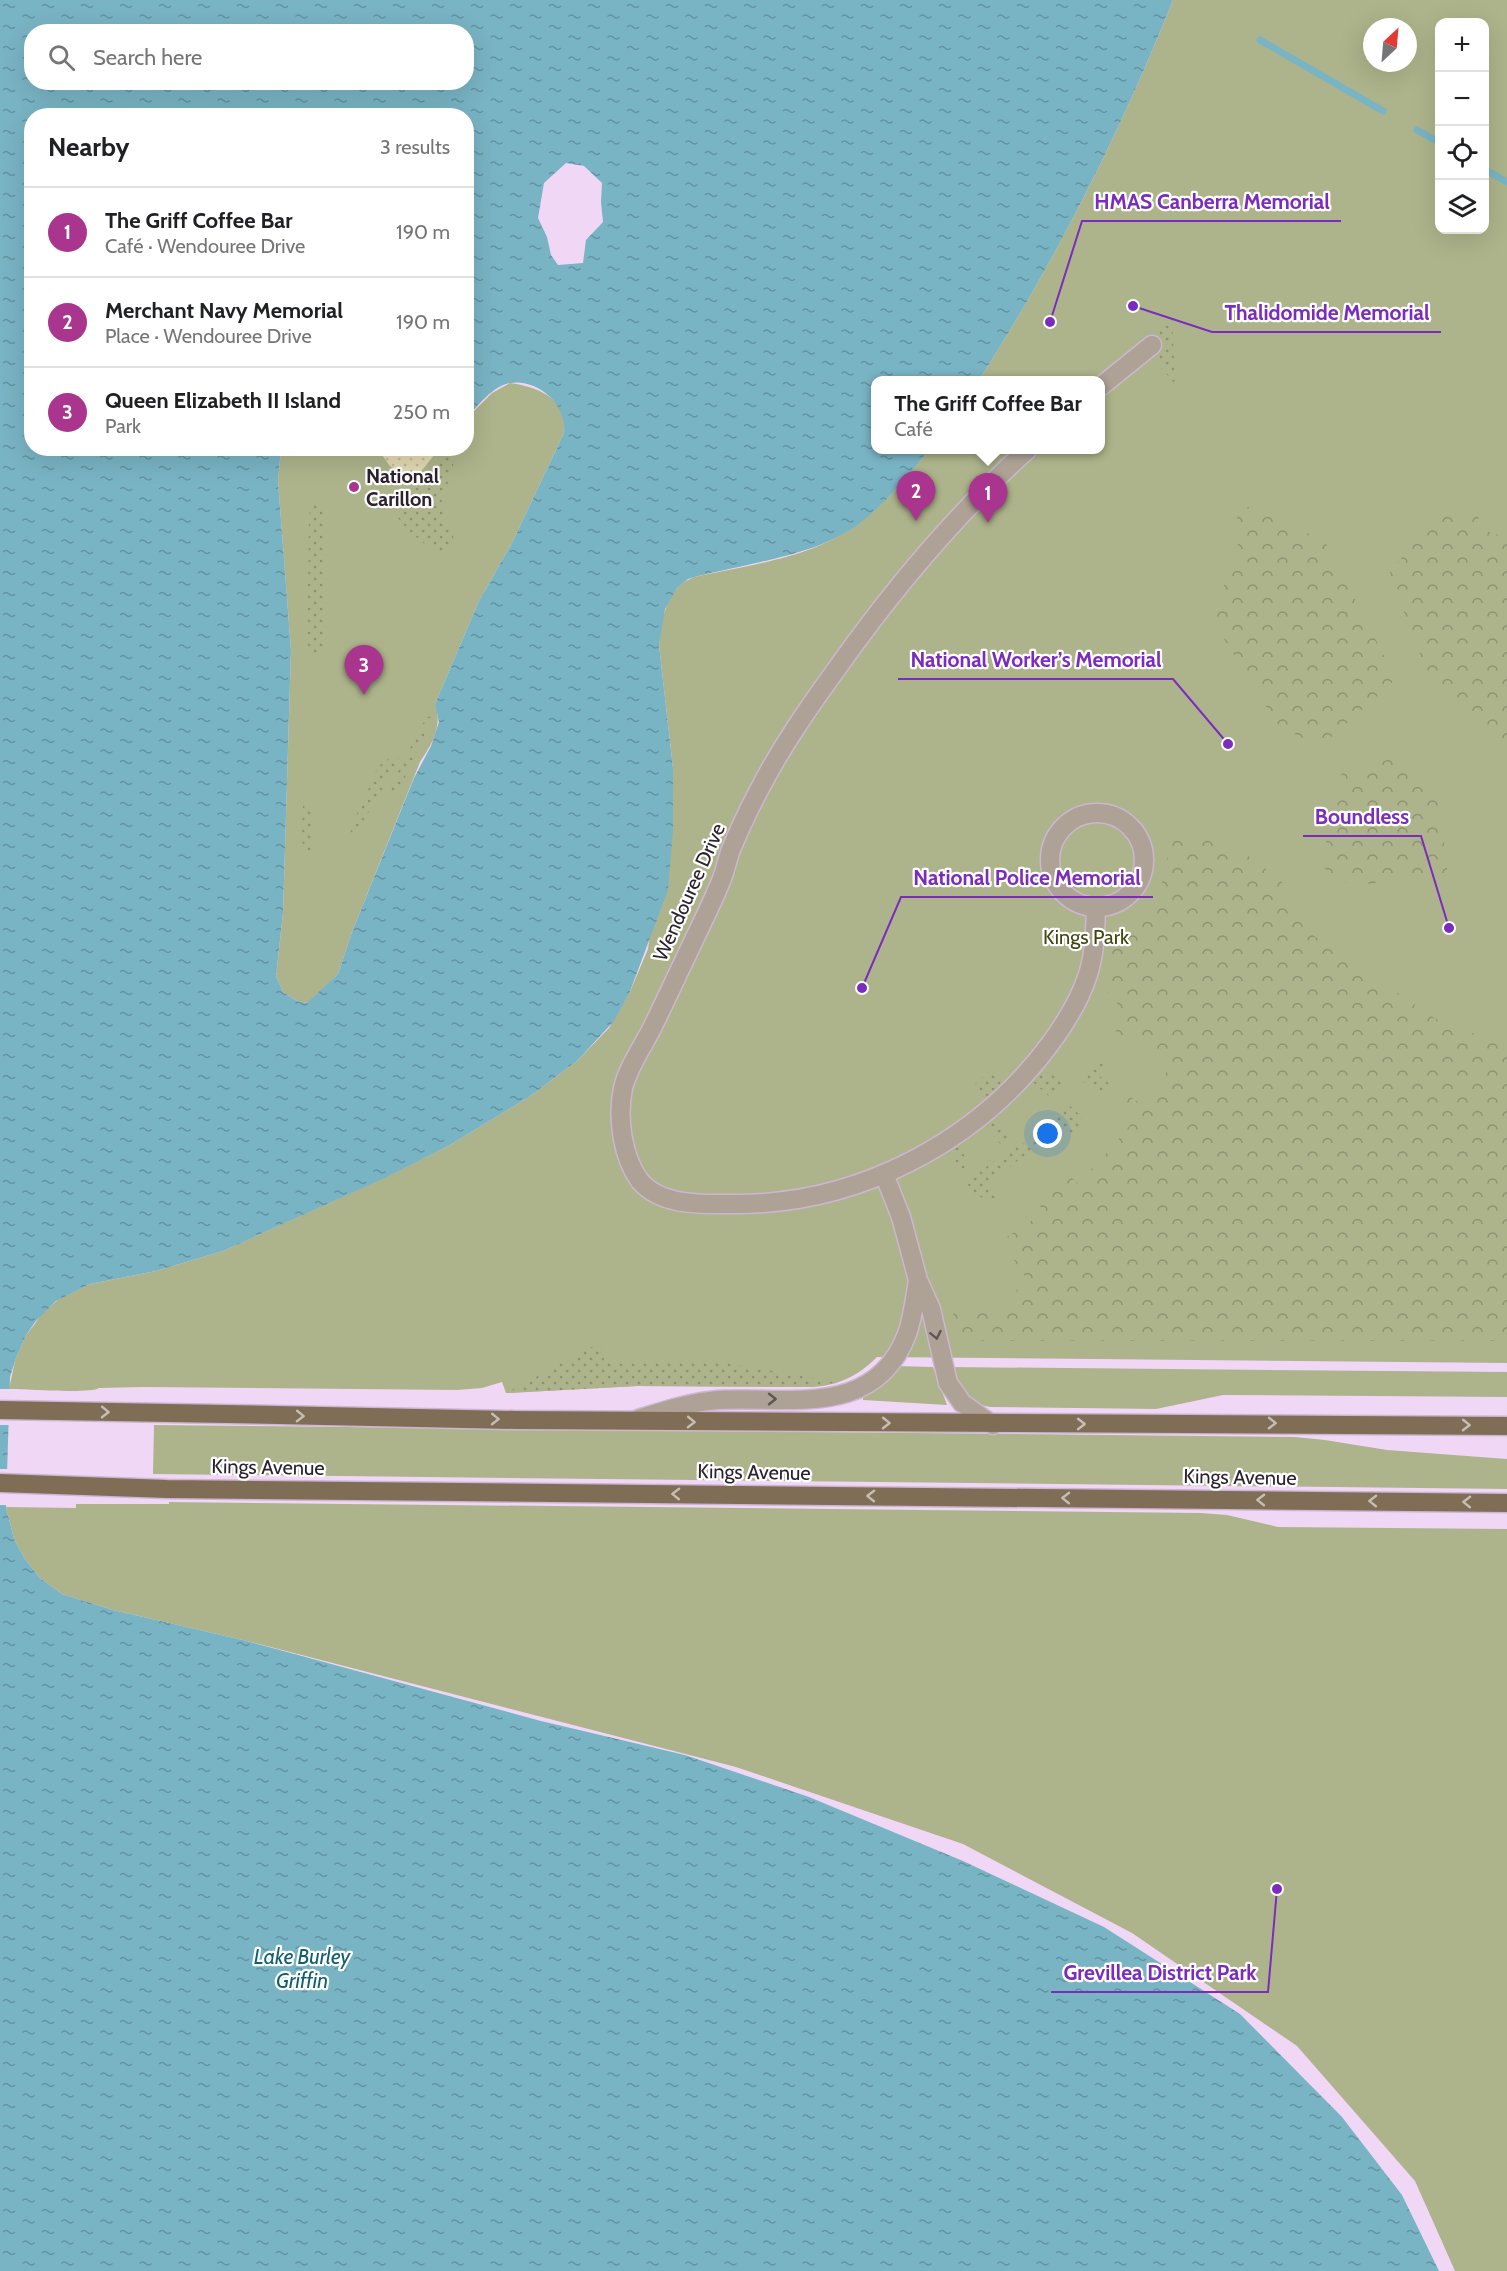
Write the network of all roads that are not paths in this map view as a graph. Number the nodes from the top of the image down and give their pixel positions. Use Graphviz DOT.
graph roads {
  1 [pos="1152,345"];
  2 [pos="1105,384"];
  3 [pos="1024,454"];
  4 [pos="1096,907"];
  5 [pos="884,1174"];
  6 [pos="918,1280"];
  7 [pos="0,1410"];
  8 [pos="632,1421"];
  9 [pos="993,1425"];
  10 [pos="1507,1426"];
  11 [pos="0,1483"];
  12 [pos="1507,1503"];
  1 -- 2 [label="street"];
  3 -- 5 [label="street, Wendouree Drive"];
  4 -- 4 [label="street"];
  4 -- 5 [label="street, Wendouree Drive"];
  5 -- 6 [label="street"];
  8 -- 6 [label="street, one-way"];
  6 -- 9 [label="street, one-way"];
  7 -- 8 [label="main road, one-way"];
  8 -- 9 [label="main road, one-way"];
  9 -- 10 [label="main road, one-way"];
  12 -- 11 [label="main road, Kings Avenue, one-way"];
}
